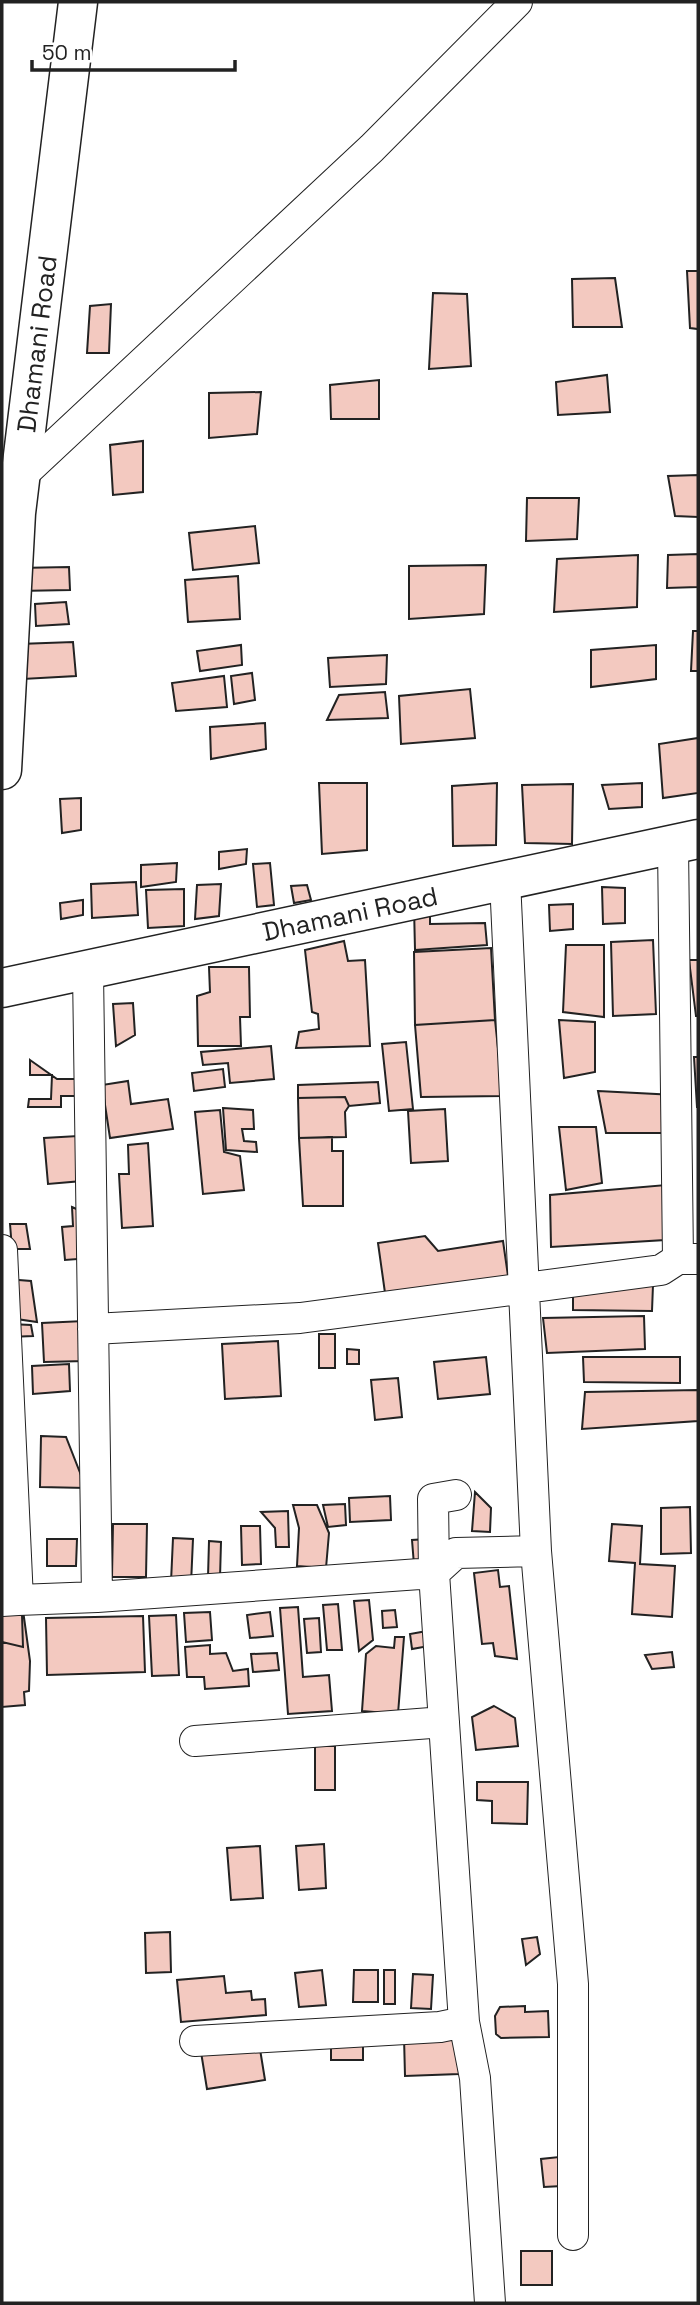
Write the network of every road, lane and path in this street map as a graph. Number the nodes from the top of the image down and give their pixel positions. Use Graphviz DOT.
graph roads {
  1 [pos="78,2"];
  2 [pos="517,2"];
  3 [pos="21,476"];
  4 [pos="2,770"];
  5 [pos="685,842"];
  6 [pos="505,880"];
  7 [pos="88,972"];
  8 [pos="2,988"];
  9 [pos="2,1250"];
  10 [pos="688,1259"];
  11 [pos="523,1287"];
  12 [pos="93,1329"];
  13 [pos="456,1495"];
  14 [pos="536,1551"];
  15 [pos="434,1573"];
  16 [pos="97,1597"];
  17 [pos="10,1600"];
  18 [pos="444,1722"];
  19 [pos="195,1741"];
  20 [pos="464,2022"];
  21 [pos="195,2041"];
  22 [pos="572,2235"];
  23 [pos="490,2303"];
  1 -- 3 [label="main road, Dhamani Road"];
  2 -- 3 [label="street"];
  3 -- 4 [label="main road, Dhamani Road"];
  5 -- 6 [label="main road, Dhamani Road"];
  5 -- 10 [label="street"];
  6 -- 7 [label="main road, Dhamani Road"];
  6 -- 11 [label="street"];
  7 -- 8 [label="main road, Dhamani Road"];
  7 -- 12 [label="street"];
  9 -- 17 [label="street"];
  10 -- 11 [label="street"];
  11 -- 12 [label="street"];
  11 -- 14 [label="street"];
  12 -- 16 [label="street"];
  13 -- 15 [label="street"];
  14 -- 15 [label="street"];
  14 -- 22 [label="street"];
  15 -- 16 [label="street"];
  15 -- 18 [label="street"];
  16 -- 17 [label="street"];
  18 -- 19 [label="street"];
  18 -- 20 [label="street"];
  20 -- 21 [label="street"];
  20 -- 23 [label="street"];
}
